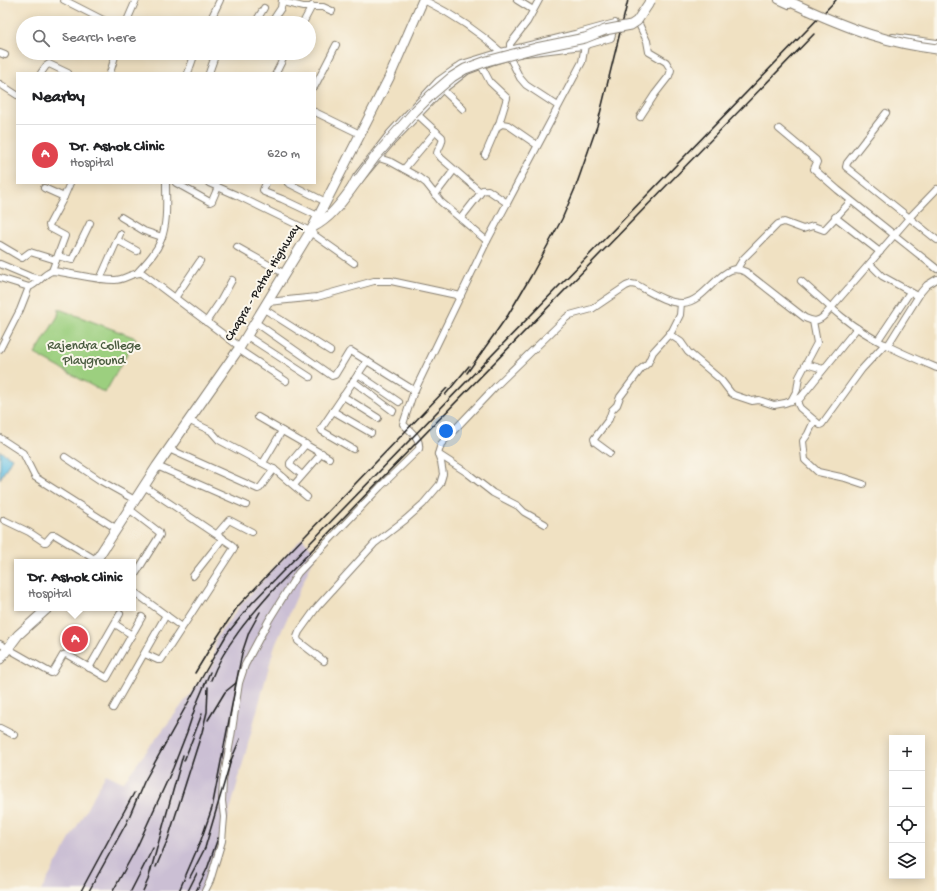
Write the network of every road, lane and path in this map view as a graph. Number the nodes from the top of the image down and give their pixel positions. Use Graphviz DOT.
graph roads {
  1 [pos="64,0"];
  2 [pos="136,0"];
  3 [pos="424,0"];
  4 [pos="518,0"];
  5 [pos="539,0"];
  6 [pos="651,0"];
  7 [pos="778,0"];
  8 [pos="786,0"];
  9 [pos="793,0"];
  10 [pos="218,1"];
  11 [pos="282,1"];
  12 [pos="312,6"];
  13 [pos="264,8"];
  14 [pos="533,10"];
  15 [pos="332,11"];
  16 [pos="819,11"];
  17 [pos="95,16"];
  18 [pos="129,16"];
  19 [pos="212,16"];
  20 [pos="259,16"];
  21 [pos="275,16"];
  22 [pos="307,16"];
  23 [pos="828,16"];
  24 [pos="617,24"];
  25 [pos="639,24"];
  26 [pos="937,43"];
  27 [pos="336,45"];
  28 [pos="585,45"];
  29 [pos="937,50"];
  30 [pos="501,52"];
  31 [pos="510,53"];
  32 [pos="114,60"];
  33 [pos="193,60"];
  34 [pos="214,60"];
  35 [pos="282,60"];
  36 [pos="481,65"];
  37 [pos="42,72"];
  38 [pos="66,72"];
  39 [pos="110,72"];
  40 [pos="188,72"];
  41 [pos="210,72"];
  42 [pos="276,72"];
  43 [pos="0,84"];
  44 [pos="316,84"];
  45 [pos="443,90"];
  46 [pos="16,94"];
  47 [pos="558,106"];
  48 [pos="463,109"];
  49 [pos="316,112"];
  50 [pos="886,113"];
  51 [pos="418,115"];
  52 [pos="640,117"];
  53 [pos="499,124"];
  54 [pos="779,129"];
  55 [pos="436,131"];
  56 [pos="360,134"];
  57 [pos="537,145"];
  58 [pos="485,155"];
  59 [pos="379,158"];
  60 [pos="404,169"];
  61 [pos="454,170"];
  62 [pos="70,184"];
  63 [pos="166,184"];
  64 [pos="178,184"];
  65 [pos="211,184"];
  66 [pos="266,184"];
  67 [pos="290,184"];
  68 [pos="218,187"];
  69 [pos="44,188"];
  70 [pos="937,189"];
  71 [pos="483,190"];
  72 [pos="435,195"];
  73 [pos="346,196"];
  74 [pos="64,197"];
  75 [pos="851,201"];
  76 [pos="326,202"];
  77 [pos="507,203"];
  78 [pos="318,216"];
  79 [pos="121,217"];
  80 [pos="834,217"];
  81 [pos="461,218"];
  82 [pos="909,218"];
  83 [pos="90,223"];
  84 [pos="311,230"];
  85 [pos="120,234"];
  86 [pos="934,234"];
  87 [pos="895,235"];
  88 [pos="162,237"];
  89 [pos="117,240"];
  90 [pos="937,240"];
  91 [pos="487,241"];
  92 [pos="0,245"];
  93 [pos="237,247"];
  94 [pos="137,251"];
  95 [pos="880,252"];
  96 [pos="57,258"];
  97 [pos="200,261"];
  98 [pos="354,263"];
  99 [pos="0,264"];
  100 [pos="870,264"];
  101 [pos="737,269"];
  102 [pos="937,269"];
  103 [pos="52,271"];
  104 [pos="137,273"];
  105 [pos="285,274"];
  106 [pos="0,278"];
  107 [pos="40,279"];
  108 [pos="100,279"];
  109 [pos="937,279"];
  110 [pos="232,280"];
  111 [pos="801,281"];
  112 [pos="29,287"];
  113 [pos="910,292"];
  114 [pos="461,296"];
  115 [pos="918,296"];
  116 [pos="175,298"];
  117 [pos="681,303"];
  118 [pos="266,306"];
  119 [pos="832,308"];
  120 [pos="206,322"];
  121 [pos="255,322"];
  122 [pos="813,322"];
  123 [pos="857,328"];
  124 [pos="669,334"];
  125 [pos="246,336"];
  126 [pos="878,340"];
  127 [pos="2,341"];
  128 [pos="886,344"];
  129 [pos="0,348"];
  130 [pos="239,348"];
  131 [pos="330,351"];
  132 [pos="367,361"];
  133 [pos="806,364"];
  134 [pos="937,366"];
  135 [pos="823,370"];
  136 [pos="358,374"];
  137 [pos="310,377"];
  138 [pos="286,381"];
  139 [pos="353,381"];
  140 [pos="415,391"];
  141 [pos="343,396"];
  142 [pos="799,398"];
  143 [pos="791,401"];
  144 [pos="399,402"];
  145 [pos="332,411"];
  146 [pos="393,411"];
  147 [pos="258,418"];
  148 [pos="378,418"];
  149 [pos="190,421"];
  150 [pos="814,421"];
  151 [pos="282,431"];
  152 [pos="371,433"];
  153 [pos="0,438"];
  154 [pos="306,444"];
  155 [pos="170,449"];
  156 [pos="353,449"];
  157 [pos="322,453"];
  158 [pos="610,453"];
  159 [pos="438,454"];
  160 [pos="65,457"];
  161 [pos="329,458"];
  162 [pos="263,463"];
  163 [pos="157,466"];
  164 [pos="274,469"];
  165 [pos="302,475"];
  166 [pos="863,484"];
  167 [pos="294,485"];
  168 [pos="144,486"];
  169 [pos="307,497"];
  170 [pos="134,500"];
  171 [pos="246,505"];
  172 [pos="129,509"];
  173 [pos="4,520"];
  174 [pos="545,524"];
  175 [pos="117,529"];
  176 [pos="252,532"];
  177 [pos="217,534"];
  178 [pos="223,538"];
  179 [pos="92,559"];
  180 [pos="96,559"];
  181 [pos="136,573"];
  182 [pos="193,576"];
  183 [pos="136,593"];
  184 [pos="45,611"];
  185 [pos="120,614"];
  186 [pos="166,615"];
  187 [pos="142,617"];
  188 [pos="114,624"];
  189 [pos="182,627"];
  190 [pos="132,635"];
  191 [pos="4,646"];
  192 [pos="145,654"];
  193 [pos="0,659"];
  194 [pos="324,661"];
  195 [pos="89,668"];
  196 [pos="113,708"];
  197 [pos="0,728"];
  198 [pos="14,735"];
  199 [pos="205,891"];
  1 -- 17 [label="street"];
  2 -- 18 [label="street"];
  3 -- 30 [label="street"];
  3 -- 56 [label="highway, Chapra - Patna Highway"];
  4 -- 14 [label="street"];
  5 -- 14 [label="street"];
  6 -- 24 [label="street"];
  6 -- 25 [label="street"];
  6 -- 73 [label="highway, bridge"];
  7 -- 16 [label="street"];
  8 -- 29 [label="highway, bridge"];
  9 -- 16 [label="street"];
  10 -- 19 [label="street"];
  11 -- 12 [label="street"];
  11 -- 21 [label="street"];
  12 -- 15 [label="street"];
  12 -- 22 [label="street"];
  13 -- 20 [label="street"];
  14 -- 31 [label="street"];
  16 -- 23 [label="street"];
  23 -- 26 [label="street"];
  23 -- 29 [label="street"];
  24 -- 25 [label="street"];
  24 -- 28 [label="street"];
  24 -- 31 [label="street"];
  25 -- 52 [label="street"];
  27 -- 44 [label="street"];
  28 -- 31 [label="street"];
  28 -- 47 [label="street"];
  30 -- 31 [label="street"];
  30 -- 73 [label="street"];
  31 -- 36 [label="street"];
  31 -- 47 [label="street"];
  32 -- 39 [label="street"];
  33 -- 40 [label="street"];
  34 -- 41 [label="street"];
  35 -- 42 [label="street"];
  36 -- 45 [label="street"];
  36 -- 53 [label="street"];
  37 -- 38 [label="street"];
  43 -- 46 [label="street"];
  45 -- 48 [label="street"];
  45 -- 51 [label="street"];
  47 -- 57 [label="street"];
  49 -- 56 [label="street"];
  50 -- 82 [label="street"];
  51 -- 55 [label="street"];
  51 -- 59 [label="street"];
  53 -- 57 [label="street"];
  53 -- 58 [label="street"];
  54 -- 75 [label="street"];
  55 -- 60 [label="street"];
  55 -- 61 [label="street"];
  56 -- 76 [label="highway, Chapra - Patna Highway"];
  57 -- 77 [label="street"];
  59 -- 60 [label="street"];
  59 -- 73 [label="street"];
  60 -- 72 [label="street"];
  61 -- 71 [label="street"];
  61 -- 72 [label="street"];
  62 -- 74 [label="street"];
  63 -- 88 [label="street"];
  64 -- 68 [label="street"];
  65 -- 68 [label="street"];
  66 -- 78 [label="street"];
  67 -- 76 [label="street"];
  68 -- 84 [label="street"];
  69 -- 74 [label="street"];
  70 -- 82 [label="street"];
  71 -- 77 [label="street"];
  71 -- 81 [label="street"];
  72 -- 81 [label="street"];
  73 -- 84 [label="highway"];
  74 -- 96 [label="street"];
  75 -- 80 [label="street"];
  75 -- 87 [label="street"];
  76 -- 78 [label="highway, Chapra - Patna Highway"];
  77 -- 91 [label="street"];
  78 -- 84 [label="highway, Chapra - Patna Highway"];
  79 -- 88 [label="street"];
  80 -- 95 [label="street"];
  80 -- 101 [label="street"];
  81 -- 91 [label="street"];
  82 -- 86 [label="street"];
  82 -- 87 [label="street"];
  83 -- 96 [label="street"];
  84 -- 98 [label="street"];
  84 -- 105 [label="highway, Chapra - Patna Highway"];
  85 -- 89 [label="street"];
  86 -- 90 [label="street"];
  87 -- 95 [label="street"];
  87 -- 102 [label="street"];
  88 -- 104 [label="street"];
  89 -- 94 [label="street"];
  89 -- 108 [label="street"];
  91 -- 114 [label="street"];
  92 -- 96 [label="street"];
  93 -- 105 [label="street"];
  95 -- 100 [label="street"];
  96 -- 103 [label="street"];
  97 -- 116 [label="street"];
  99 -- 107 [label="street"];
  100 -- 113 [label="street"];
  100 -- 119 [label="street"];
  101 -- 117 [label="street"];
  101 -- 122 [label="street"];
  103 -- 107 [label="street"];
  103 -- 108 [label="street"];
  104 -- 108 [label="street"];
  104 -- 116 [label="street"];
  105 -- 118 [label="highway, Chapra - Patna Highway"];
  106 -- 112 [label="street"];
  107 -- 112 [label="street"];
  109 -- 115 [label="street"];
  110 -- 120 [label="street"];
  111 -- 119 [label="street"];
  112 -- 127 [label="street"];
  113 -- 115 [label="street"];
  113 -- 126 [label="street"];
  114 -- 118 [label="street"];
  114 -- 140 [label="street"];
  115 -- 128 [label="street"];
  116 -- 120 [label="street"];
  117 -- 124 [label="street"];
  117 -- 159 [label="street"];
  118 -- 121 [label="highway, Chapra - Patna Highway"];
  118 -- 131 [label="street"];
  119 -- 122 [label="street"];
  119 -- 123 [label="street"];
  120 -- 130 [label="street"];
  121 -- 125 [label="highway, Chapra - Patna Highway"];
  121 -- 132 [label="street"];
  122 -- 133 [label="street"];
  123 -- 126 [label="street"];
  123 -- 135 [label="street"];
  124 -- 143 [label="street"];
  124 -- 158 [label="street"];
  125 -- 130 [label="highway, Chapra - Patna Highway"];
  125 -- 137 [label="street"];
  126 -- 128 [label="street"];
  127 -- 129 [label="street"];
  128 -- 134 [label="street"];
  128 -- 150 [label="street"];
  130 -- 138 [label="street"];
  130 -- 149 [label="highway, Chapra - Patna Highway"];
  132 -- 136 [label="street"];
  132 -- 140 [label="street"];
  133 -- 135 [label="street"];
  133 -- 143 [label="street"];
  135 -- 142 [label="street"];
  136 -- 139 [label="street"];
  136 -- 144 [label="street"];
  139 -- 141 [label="street"];
  139 -- 146 [label="street"];
  140 -- 199 [label="street"];
  141 -- 145 [label="street"];
  141 -- 148 [label="street"];
  142 -- 143 [label="street"];
  142 -- 150 [label="street"];
  145 -- 152 [label="street"];
  145 -- 156 [label="street"];
  147 -- 151 [label="street"];
  149 -- 155 [label="highway, Chapra - Patna Highway"];
  149 -- 162 [label="street"];
  150 -- 166 [label="street"];
  151 -- 154 [label="street"];
  151 -- 162 [label="street"];
  153 -- 175 [label="street"];
  154 -- 157 [label="street"];
  154 -- 165 [label="street"];
  155 -- 163 [label="highway, Chapra - Patna Highway"];
  155 -- 164 [label="street"];
  157 -- 161 [label="street"];
  157 -- 165 [label="street"];
  159 -- 174 [label="street"];
  159 -- 194 [label="street"];
  160 -- 170 [label="street"];
  162 -- 164 [label="street"];
  163 -- 168 [label="highway, Chapra - Patna Highway"];
  163 -- 171 [label="street"];
  164 -- 167 [label="street"];
  165 -- 167 [label="street"];
  167 -- 169 [label="street"];
  168 -- 170 [label="highway, Chapra - Patna Highway"];
  168 -- 177 [label="street"];
  170 -- 172 [label="highway, Chapra - Patna Highway"];
  172 -- 175 [label="highway, Chapra - Patna Highway"];
  172 -- 181 [label="street"];
  173 -- 179 [label="street"];
  175 -- 180 [label="highway, Chapra - Patna Highway"];
  176 -- 177 [label="street"];
  177 -- 178 [label="street"];
  178 -- 182 [label="street"];
  178 -- 189 [label="street"];
  183 -- 186 [label="street"];
  184 -- 191 [label="highway"];
  185 -- 188 [label="street"];
  186 -- 189 [label="street"];
  186 -- 192 [label="street"];
  187 -- 190 [label="street"];
  188 -- 190 [label="street"];
  188 -- 195 [label="street"];
  189 -- 192 [label="street"];
  190 -- 195 [label="street"];
  191 -- 193 [label="highway"];
  191 -- 195 [label="street"];
  192 -- 196 [label="street"];
  197 -- 198 [label="street"];
}
